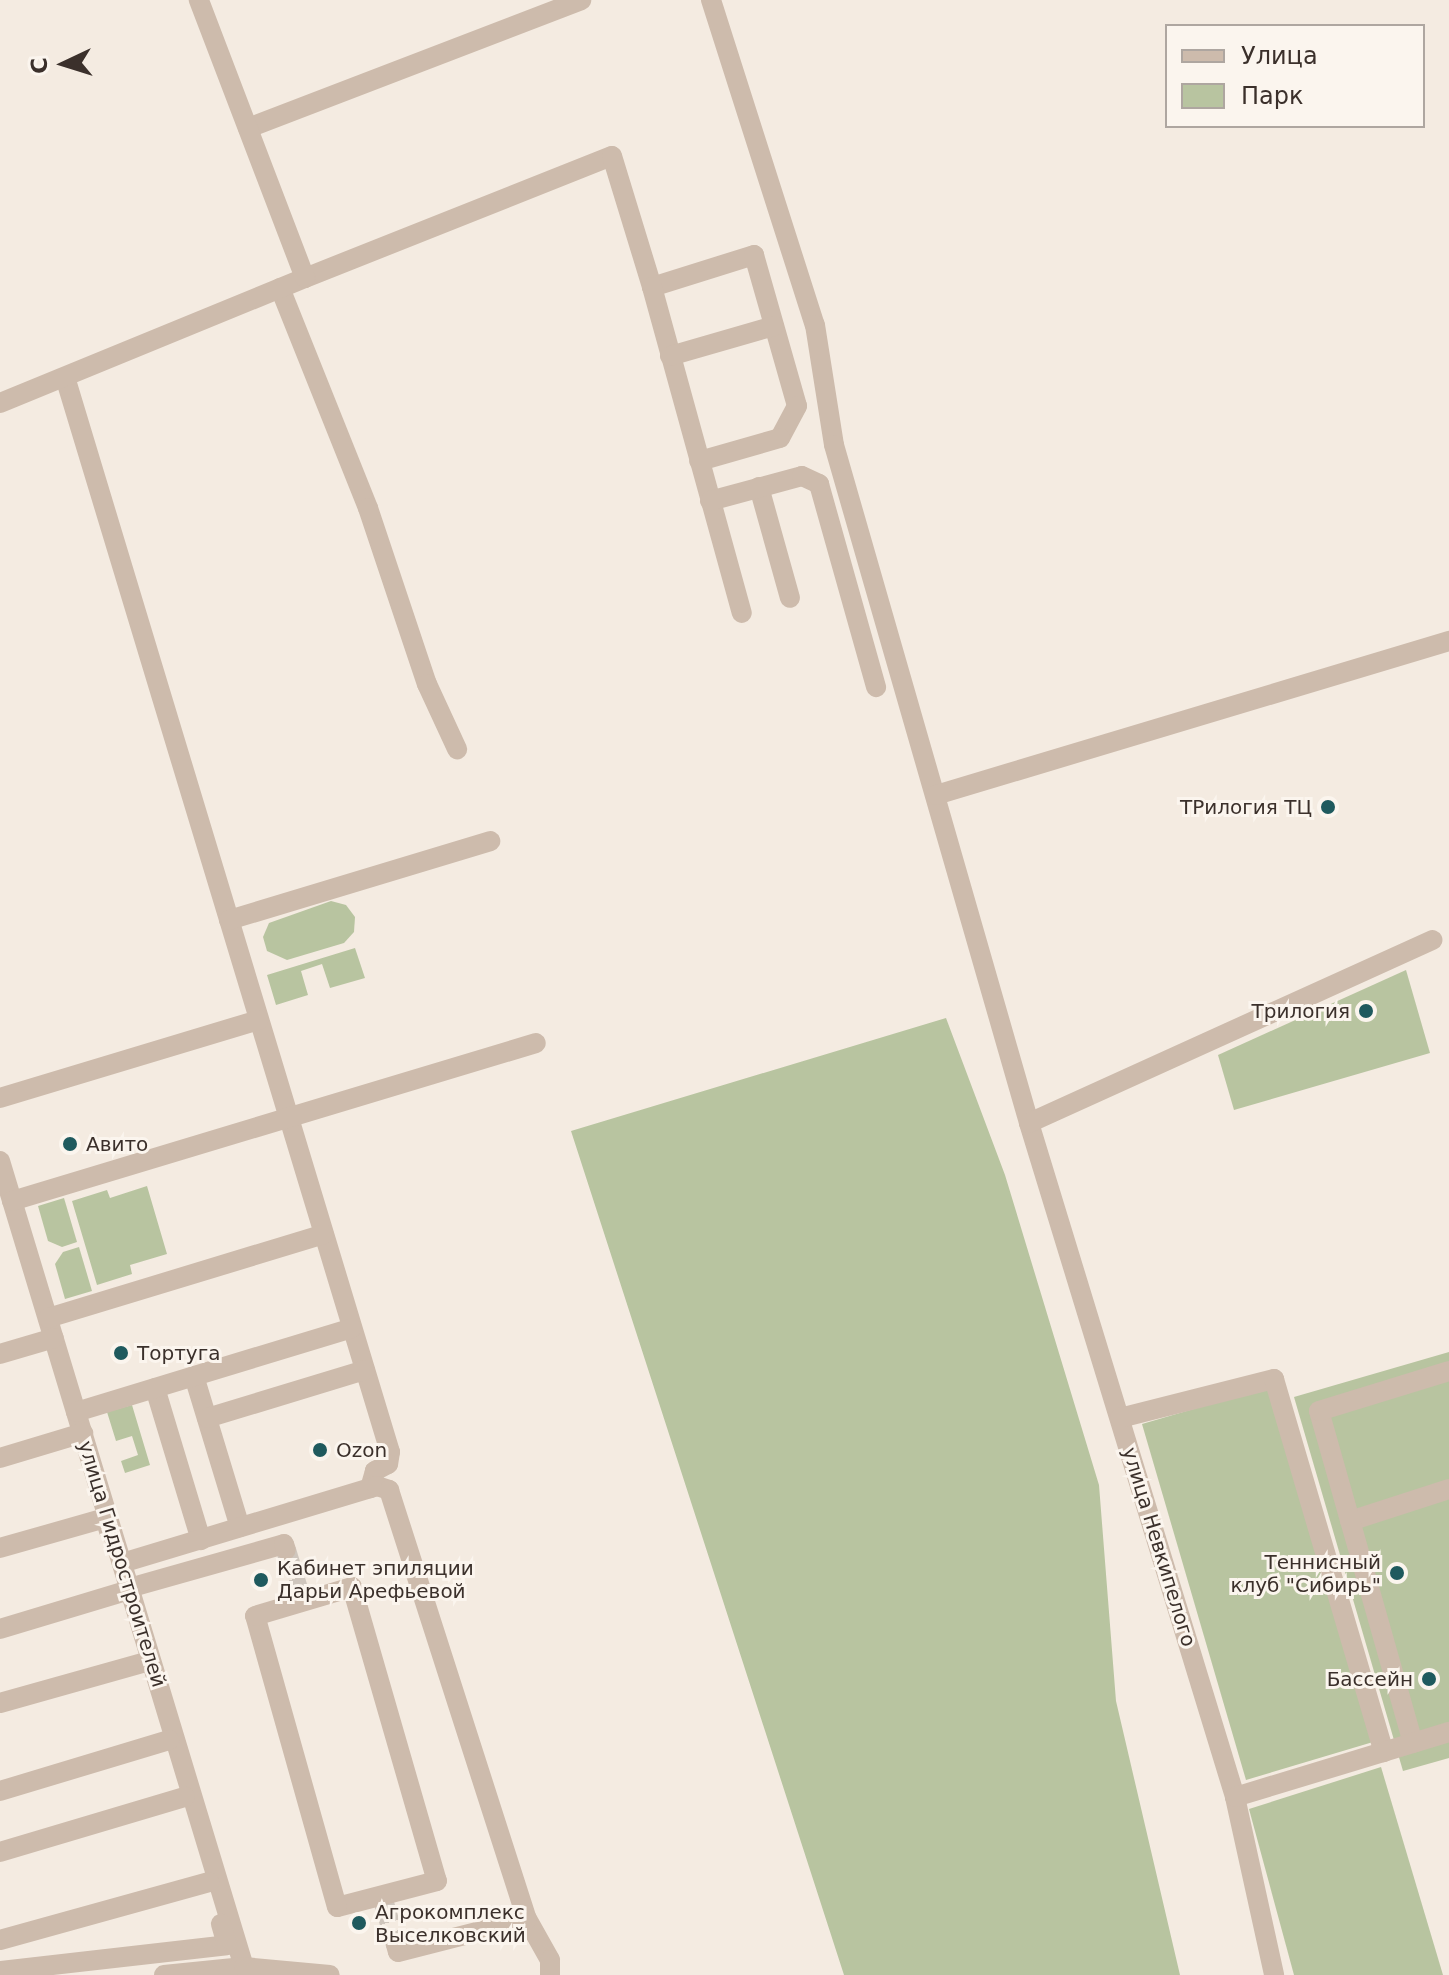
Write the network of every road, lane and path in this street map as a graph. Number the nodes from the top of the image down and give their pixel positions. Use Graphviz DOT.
graph roads {
  1 [pos="199,0"];
  2 [pos="581,0"];
  3 [pos="711,0"];
  4 [pos="248,128"];
  5 [pos="305,278"];
  6 [pos="652,287"];
  7 [pos="280,288"];
  8 [pos="774,326"];
  9 [pos="670,356"];
  10 [pos="65,377"];
  11 [pos="0,403"];
  12 [pos="699,461"];
  13 [pos="759,487"];
  14 [pos="710,501"];
  15 [pos="790,598"];
  16 [pos="742,613"];
  17 [pos="1449,641"];
  18 [pos="876,687"];
  19 [pos="457,749"];
  20 [pos="936,795"];
  21 [pos="490,841"];
  22 [pos="229,920"];
  23 [pos="1432,940"];
  24 [pos="259,1020"];
  25 [pos="536,1043"];
  26 [pos="0,1098"];
  27 [pos="289,1118"];
  28 [pos="1029,1123"];
  29 [pos="0,1161"];
  30 [pos="7,1197"];
  31 [pos="324,1234"];
  32 [pos="48,1318"];
  33 [pos="352,1328"];
  34 [pos="54,1338"];
  35 [pos="0,1354"];
  36 [pos="365,1370"];
  37 [pos="1449,1371"];
  38 [pos="194,1376"];
  39 [pos="155,1388"];
  40 [pos="76,1412"];
  41 [pos="207,1418"];
  42 [pos="1120,1418"];
  43 [pos="83,1433"];
  44 [pos="0,1458"];
  45 [pos="370,1488"];
  46 [pos="1449,1489"];
  47 [pos="1350,1521"];
  48 [pos="240,1527"];
  49 [pos="201,1540"];
  50 [pos="0,1548"];
  51 [pos="286,1550"];
  52 [pos="122,1563"];
  53 [pos="128,1590"];
  54 [pos="301,1597"];
  55 [pos="0,1629"];
  56 [pos="146,1662"];
  57 [pos="0,1703"];
  58 [pos="1449,1732"];
  59 [pos="169,1740"];
  60 [pos="1413,1743"];
  61 [pos="1384,1752"];
  62 [pos="0,1791"];
  63 [pos="185,1797"];
  64 [pos="1235,1797"];
  65 [pos="0,1852"];
  66 [pos="209,1882"];
  67 [pos="527,1919"];
  68 [pos="0,1940"];
  69 [pos="396,1945"];
  70 [pos="105,1968"];
  71 [pos="237,1970"];
  72 [pos="0,1971"];
  73 [pos="164,1975"];
  74 [pos="330,1975"];
  75 [pos="550,1975"];
  76 [pos="1274,1975"];
  1 -- 4 [label="street"];
  2 -- 4 [label="street"];
  3 -- 20 [label="street, улица Невкипелого"];
  4 -- 5 [label="street"];
  5 -- 6 [label="street"];
  5 -- 7 [label="street"];
  6 -- 8 [label="street"];
  6 -- 9 [label="street"];
  7 -- 10 [label="street"];
  7 -- 19 [label="street"];
  8 -- 9 [label="street"];
  8 -- 12 [label="street"];
  9 -- 12 [label="street"];
  10 -- 11 [label="street"];
  10 -- 22 [label="street"];
  12 -- 14 [label="street"];
  13 -- 14 [label="street"];
  13 -- 15 [label="street"];
  13 -- 18 [label="street"];
  14 -- 16 [label="street"];
  17 -- 20 [label="street"];
  20 -- 28 [label="street, улица Невкипелого"];
  21 -- 22 [label="street"];
  22 -- 24 [label="street"];
  23 -- 28 [label="street"];
  24 -- 26 [label="street"];
  24 -- 27 [label="street"];
  25 -- 27 [label="street"];
  27 -- 30 [label="street"];
  27 -- 31 [label="street"];
  28 -- 42 [label="street, улица Невкипелого"];
  29 -- 30 [label="street, улица Гидростроителей"];
  30 -- 32 [label="street, улица Гидростроителей"];
  31 -- 32 [label="street"];
  31 -- 33 [label="street"];
  32 -- 34 [label="street, улица Гидростроителей"];
  33 -- 36 [label="street"];
  33 -- 38 [label="street"];
  34 -- 35 [label="street"];
  34 -- 40 [label="street, улица Гидростроителей"];
  36 -- 41 [label="street"];
  36 -- 45 [label="street"];
  37 -- 47 [label="street"];
  38 -- 39 [label="street"];
  38 -- 41 [label="street"];
  39 -- 40 [label="street"];
  39 -- 49 [label="street"];
  40 -- 43 [label="street, улица Гидростроителей"];
  41 -- 48 [label="street"];
  42 -- 61 [label="street"];
  42 -- 64 [label="street, улица Невкипелого"];
  43 -- 44 [label="street"];
  43 -- 52 [label="street, улица Гидростроителей"];
  45 -- 48 [label="street"];
  45 -- 67 [label="street"];
  46 -- 47 [label="street"];
  47 -- 60 [label="street"];
  48 -- 49 [label="street"];
  49 -- 52 [label="street"];
  50 -- 53 [label="street"];
  51 -- 53 [label="street"];
  52 -- 53 [label="street, улица Гидростроителей"];
  53 -- 55 [label="street"];
  53 -- 56 [label="street"];
  53 -- 71 [label="street, улица Гидростроителей"];
  54 -- 54 [label="street"];
  56 -- 57 [label="street"];
  56 -- 59 [label="street"];
  58 -- 60 [label="street"];
  59 -- 62 [label="street"];
  59 -- 63 [label="street"];
  60 -- 61 [label="street"];
  61 -- 64 [label="street"];
  63 -- 65 [label="street"];
  63 -- 66 [label="street"];
  64 -- 76 [label="street, улица Невкипелого"];
  66 -- 68 [label="street"];
  66 -- 70 [label="street"];
  67 -- 69 [label="street"];
  67 -- 75 [label="street"];
  70 -- 72 [label="street"];
  71 -- 73 [label="street"];
  71 -- 74 [label="street"];
}
